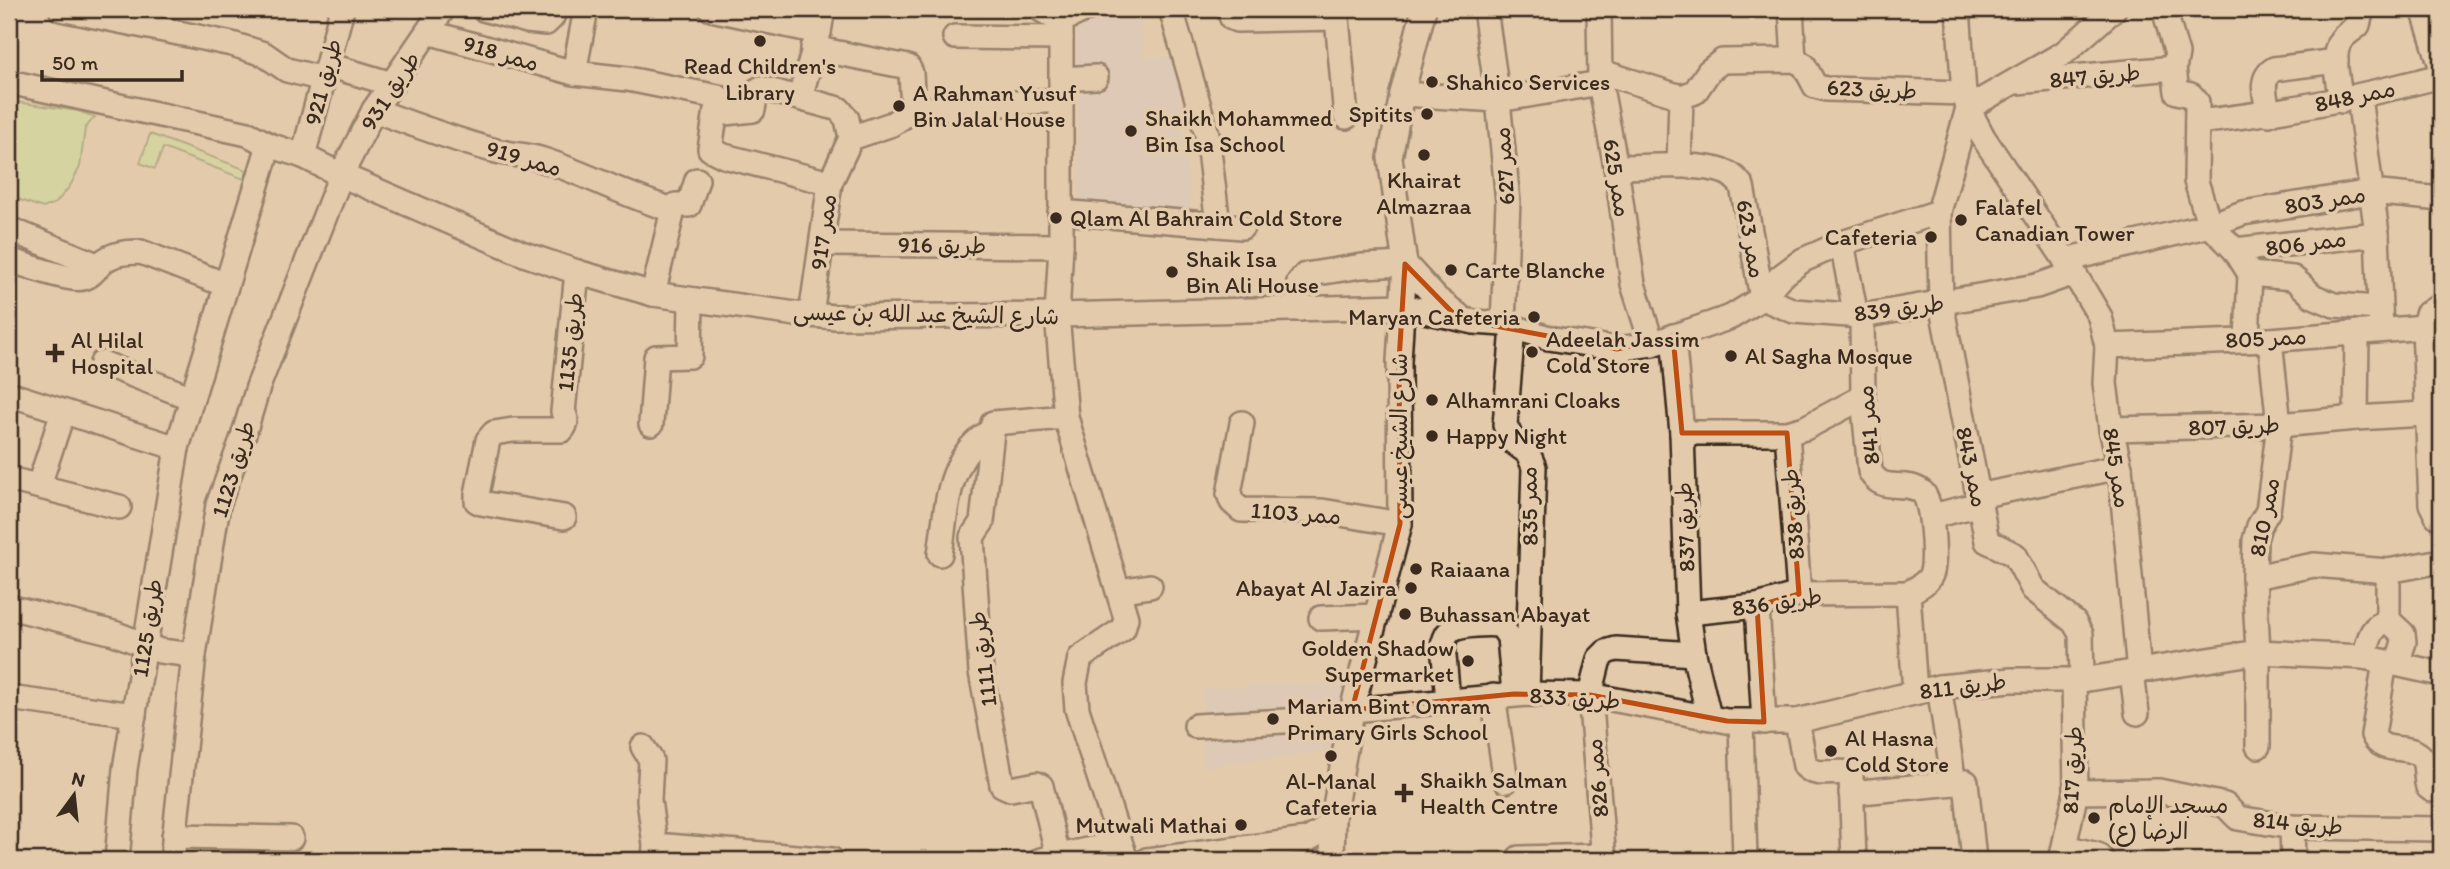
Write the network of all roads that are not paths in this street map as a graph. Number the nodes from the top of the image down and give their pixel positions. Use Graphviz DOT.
graph roads {
  1 [pos="61,9"];
  2 [pos="342,9"];
  3 [pos="443,9"];
  4 [pos="483,9"];
  5 [pos="555,9"];
  6 [pos="586,9"];
  7 [pos="711,9"];
  8 [pos="823,9"];
  9 [pos="1040,9"];
  10 [pos="1086,9"];
  11 [pos="1228,9"];
  12 [pos="1424,9"];
  13 [pos="1485,9"];
  14 [pos="1599,9"];
  15 [pos="1791,9"];
  16 [pos="1958,9"];
  17 [pos="2114,9"];
  18 [pos="2164,9"];
  19 [pos="2362,9"];
  20 [pos="2423,9"];
  21 [pos="1178,10"];
  22 [pos="1061,30"];
  23 [pos="428,32"];
  24 [pos="955,37"];
  25 [pos="816,40"];
  26 [pos="1794,60"];
  27 [pos="2336,61"];
  28 [pos="2441,66"];
  29 [pos="2174,68"];
  30 [pos="326,72"];
  31 [pos="574,72"];
  32 [pos="2441,76"];
  33 [pos="1096,77"];
  34 [pos="1601,78"];
  35 [pos="9,82"];
  36 [pos="2015,82"];
  37 [pos="392,84"];
  38 [pos="1061,89"];
  39 [pos="9,94"];
  40 [pos="1402,94"];
  41 [pos="800,97"];
  42 [pos="1681,97"];
  43 [pos="2350,99"];
  44 [pos="1498,100"];
  45 [pos="1966,101"];
  46 [pos="374,110"];
  47 [pos="913,110"];
  48 [pos="716,114"];
  49 [pos="2269,114"];
  50 [pos="1346,117"];
  51 [pos="2197,122"];
  52 [pos="850,138"];
  53 [pos="269,145"];
  54 [pos="303,156"];
  55 [pos="1679,166"];
  56 [pos="1616,167"];
  57 [pos="341,175"];
  58 [pos="697,180"];
  59 [pos="830,183"];
  60 [pos="2371,192"];
  61 [pos="2441,200"];
  62 [pos="673,209"];
  63 [pos="1060,212"];
  64 [pos="1939,212"];
  65 [pos="1218,225"];
  66 [pos="2210,225"];
  67 [pos="1242,227"];
  68 [pos="9,229"];
  69 [pos="2377,234"];
  70 [pos="1842,243"];
  71 [pos="822,244"];
  72 [pos="1061,246"];
  73 [pos="2235,250"];
  74 [pos="9,260"];
  75 [pos="1405,264"];
  76 [pos="99,265"];
  77 [pos="2070,266"];
  78 [pos="577,272"];
  79 [pos="2250,274"];
  80 [pos="226,285"];
  81 [pos="653,294"];
  82 [pos="1762,298"];
  83 [pos="691,300"];
  84 [pos="1941,303"];
  85 [pos="2441,305"];
  86 [pos="1402,306"];
  87 [pos="1300,309"];
  88 [pos="811,315"];
  89 [pos="1057,315"];
  90 [pos="1859,316"];
  91 [pos="2380,319"];
  92 [pos="1474,322"];
  93 [pos="1508,326"];
  94 [pos="2357,332"];
  95 [pos="1662,340"];
  96 [pos="2259,340"];
  97 [pos="2431,342"];
  98 [pos="2108,346"];
  99 [pos="102,363"];
  100 [pos="9,394"];
  101 [pos="1863,397"];
  102 [pos="192,398"];
  103 [pos="64,412"];
  104 [pos="2435,414"];
  105 [pos="1066,417"];
  106 [pos="2357,418"];
  107 [pos="650,424"];
  108 [pos="1242,424"];
  109 [pos="2279,425"];
  110 [pos="993,427"];
  111 [pos="2110,429"];
  112 [pos="1682,433"];
  113 [pos="1787,433"];
  114 [pos="177,448"];
  115 [pos="2120,467"];
  116 [pos="9,479"];
  117 [pos="39,485"];
  118 [pos="1979,500"];
  119 [pos="119,507"];
  120 [pos="1932,516"];
  121 [pos="564,517"];
  122 [pos="2441,517"];
  123 [pos="1400,524"];
  124 [pos="940,554"];
  125 [pos="2441,561"];
  126 [pos="2388,571"];
  127 [pos="2253,577"];
  128 [pos="1150,586"];
  129 [pos="1119,591"];
  130 [pos="1908,593"];
  131 [pos="1798,594"];
  132 [pos="1757,606"];
  133 [pos="9,607"];
  134 [pos="1688,612"];
  135 [pos="1377,616"];
  136 [pos="1321,618"];
  137 [pos="2388,620"];
  138 [pos="144,645"];
  139 [pos="2258,652"];
  140 [pos="1694,654"];
  141 [pos="194,655"];
  142 [pos="2382,661"];
  143 [pos="2135,673"];
  144 [pos="2441,674"];
  145 [pos="2078,680"];
  146 [pos="1939,687"];
  147 [pos="1915,692"];
  148 [pos="1511,695"];
  149 [pos="1590,695"];
  150 [pos="9,698"];
  151 [pos="1448,701"];
  152 [pos="2137,713"];
  153 [pos="134,715"];
  154 [pos="1351,715"];
  155 [pos="1709,717"];
  156 [pos="1797,721"];
  157 [pos="1753,722"];
  158 [pos="1196,726"];
  159 [pos="2258,746"];
  160 [pos="643,747"];
  161 [pos="1506,781"];
  162 [pos="1954,783"];
  163 [pos="2441,790"];
  164 [pos="2076,792"];
  165 [pos="1851,793"];
  166 [pos="1333,818"];
  167 [pos="2292,827"];
  168 [pos="2441,829"];
  169 [pos="174,836"];
  170 [pos="291,838"];
  171 [pos="1307,840"];
  172 [pos="1123,851"];
  173 [pos="654,853"];
  174 [pos="2063,854"];
  175 [pos="1050,858"];
  176 [pos="1604,858"];
  177 [pos="117,860"];
  178 [pos="172,860"];
  179 [pos="832,860"];
  180 [pos="1147,860"];
  181 [pos="1325,860"];
  182 [pos="1332,860"];
  183 [pos="1519,860"];
  184 [pos="1745,860"];
  185 [pos="1856,860"];
  186 [pos="1974,860"];
  187 [pos="2102,860"];
  188 [pos="2293,860"];
  1 -- 30 [label="street"];
  2 -- 30 [label="street, طريق 921"];
  3 -- 23 [label="street, طريق 931"];
  4 -- 5 [label="street"];
  6 -- 31 [label="street"];
  7 -- 25 [label="street"];
  8 -- 25 [label="street"];
  9 -- 22 [label="street"];
  10 -- 22 [label="street"];
  11 -- 50 [label="street"];
  12 -- 40 [label="street, شارع الشيخ عيسى"];
  13 -- 44 [label="street, ممر 627"];
  14 -- 34 [label="street, ممر 625"];
  15 -- 26 [label="street"];
  16 -- 45 [label="street"];
  17 -- 36 [label="street"];
  18 -- 29 [label="street, طريق 847"];
  19 -- 27 [label="street"];
  20 -- 28 [label="street"];
  21 -- 65 [label="street"];
  22 -- 24 [label="street"];
  22 -- 38 [label="street"];
  23 -- 31 [label="street, ممر 918"];
  23 -- 37 [label="street, طريق 931"];
  25 -- 41 [label="street"];
  25 -- 47 [label="street"];
  26 -- 42 [label="street"];
  26 -- 45 [label="street, طريق 623"];
  27 -- 43 [label="street"];
  27 -- 49 [label="street, ممر 848"];
  29 -- 36 [label="street, طريق 847"];
  29 -- 51 [label="street, طريق 847"];
  30 -- 37 [label="street"];
  30 -- 54 [label="street, طريق 921"];
  31 -- 48 [label="street, ممر 918"];
  32 -- 43 [label="street, ممر 848"];
  33 -- 38 [label="street"];
  34 -- 42 [label="street"];
  34 -- 44 [label="street"];
  34 -- 56 [label="street, ممر 625"];
  35 -- 53 [label="street, شارع الشيخ عبد الله بن عيسى"];
  36 -- 45 [label="street"];
  37 -- 46 [label="street, طريق 931"];
  38 -- 47 [label="street"];
  38 -- 63 [label="street"];
  39 -- 53 [label="street, شارع الشيخ عبد الله بن عيسى"];
  40 -- 44 [label="street"];
  40 -- 75 [label="street, شارع الشيخ عيسى"];
  41 -- 48 [label="street"];
  41 -- 52 [label="street"];
  42 -- 55 [label="street"];
  43 -- 49 [label="street, ممر 848"];
  43 -- 60 [label="street"];
  44 -- 93 [label="street, ممر 627"];
  45 -- 64 [label="street, ممر 843"];
  45 -- 77 [label="street, ممر 845"];
  46 -- 57 [label="street, طريق 931"];
  46 -- 62 [label="street, ممر 919"];
  47 -- 52 [label="street"];
  48 -- 59 [label="street"];
  49 -- 51 [label="street, ممر 848"];
  51 -- 66 [label="street, طريق 847"];
  52 -- 59 [label="street, ممر 917"];
  53 -- 54 [label="street, شارع الشيخ عبد الله بن عيسى"];
  53 -- 80 [label="street, طريق 1125"];
  54 -- 57 [label="street, شارع الشيخ عبد الله بن عيسى"];
  55 -- 56 [label="street, ممر 623"];
  55 -- 82 [label="street, ممر 623"];
  56 -- 95 [label="street, ممر 625"];
  57 -- 78 [label="street, شارع الشيخ عبد الله بن عيسى"];
  57 -- 141 [label="street, طريق 1123"];
  58 -- 62 [label="street"];
  59 -- 71 [label="street, ممر 917"];
  60 -- 61 [label="street, ممر 803"];
  60 -- 66 [label="street, ممر 803"];
  60 -- 69 [label="street"];
  62 -- 81 [label="street"];
  63 -- 65 [label="street"];
  63 -- 72 [label="street"];
  64 -- 70 [label="street, شارع الشيخ عبد الله بن عيسى"];
  64 -- 84 [label="street, ممر 843"];
  65 -- 67 [label="street"];
  66 -- 73 [label="street, ممر 806"];
  66 -- 77 [label="street, ممر 803"];
  68 -- 76 [label="street"];
  69 -- 73 [label="street, ممر 806"];
  69 -- 91 [label="street"];
  70 -- 82 [label="street, شارع الشيخ عبد الله بن عيسى"];
  70 -- 90 [label="street, ممر 841"];
  71 -- 72 [label="street, طريق 916"];
  71 -- 88 [label="street, ممر 917"];
  72 -- 89 [label="street"];
  73 -- 79 [label="street, ممر 806"];
  74 -- 76 [label="street"];
  75 -- 86 [label="street, شارع الشيخ عيسى"];
  75 -- 87 [label="street"];
  75 -- 92 [label="street"];
  76 -- 80 [label="street"];
  77 -- 84 [label="street, طريق 839"];
  77 -- 98 [label="street, ممر 845"];
  78 -- 81 [label="street, شارع الشيخ عبد الله بن عيسى"];
  78 -- 121 [label="street, طريق 1135"];
  79 -- 91 [label="street, ممر 806"];
  79 -- 96 [label="street, ممر 810"];
  80 -- 102 [label="street, طريق 1125"];
  81 -- 83 [label="street, شارع الشيخ عبد الله بن عيسى"];
  82 -- 90 [label="street, طريق 839"];
  82 -- 95 [label="street, شارع الشيخ عبد الله بن عيسى"];
  83 -- 88 [label="street, شارع الشيخ عبد الله بن عيسى"];
  83 -- 107 [label="street"];
  84 -- 90 [label="street, طريق 839"];
  84 -- 118 [label="street, ممر 843"];
  85 -- 97 [label="street"];
  86 -- 87 [label="street, شارع الشيخ عبد الله بن عيسى"];
  86 -- 92 [label="street, شارع الشيخ عبد الله بن عيسى"];
  86 -- 123 [label="street, شارع الشيخ عيسى"];
  87 -- 89 [label="street, شارع الشيخ عبد الله بن عيسى"];
  88 -- 89 [label="street, شارع الشيخ عبد الله بن عيسى"];
  89 -- 105 [label="street"];
  90 -- 101 [label="street, ممر 841"];
  91 -- 94 [label="street, ممر 805"];
  91 -- 97 [label="street, ممر 805"];
  92 -- 93 [label="street, شارع الشيخ عبد الله بن عيسى"];
  93 -- 95 [label="street, شارع الشيخ عبد الله بن عيسى"];
  93 -- 148 [label="street, ممر 835"];
  94 -- 96 [label="street, ممر 805"];
  94 -- 106 [label="street"];
  95 -- 112 [label="street, طريق 837"];
  96 -- 98 [label="street, ممر 805"];
  96 -- 109 [label="street, ممر 810"];
  97 -- 104 [label="street"];
  98 -- 111 [label="street, ممر 845"];
  99 -- 102 [label="street"];
  100 -- 103 [label="street"];
  101 -- 113 [label="street"];
  101 -- 120 [label="street, ممر 841"];
  102 -- 114 [label="street, طريق 1125"];
  103 -- 114 [label="street"];
  103 -- 117 [label="street"];
  104 -- 106 [label="street, طريق 807"];
  104 -- 122 [label="street"];
  105 -- 110 [label="street"];
  105 -- 129 [label="street"];
  106 -- 109 [label="street, طريق 807"];
  108 -- 123 [label="street, ممر 1103"];
  109 -- 111 [label="street, طريق 807"];
  109 -- 127 [label="street, ممر 810"];
  110 -- 124 [label="street"];
  110 -- 175 [label="street, طريق 1111"];
  111 -- 115 [label="street, ممر 845"];
  112 -- 113 [label="street"];
  112 -- 134 [label="street, طريق 837"];
  113 -- 131 [label="street, طريق 838"];
  114 -- 138 [label="street, طريق 1125"];
  115 -- 118 [label="street"];
  115 -- 143 [label="street, ممر 845"];
  116 -- 117 [label="street"];
  117 -- 119 [label="street"];
  118 -- 120 [label="street"];
  118 -- 145 [label="street, ممر 843"];
  120 -- 130 [label="street"];
  123 -- 135 [label="street, شارع الشيخ عيسى"];
  125 -- 126 [label="street"];
  126 -- 127 [label="street"];
  126 -- 137 [label="street"];
  127 -- 139 [label="street, ممر 810"];
  128 -- 129 [label="street"];
  129 -- 172 [label="street"];
  130 -- 131 [label="street, طريق 836"];
  130 -- 147 [label="street"];
  131 -- 132 [label="street, طريق 836"];
  132 -- 134 [label="street, طريق 836"];
  132 -- 157 [label="street"];
  133 -- 138 [label="street"];
  134 -- 140 [label="street, طريق 837"];
  135 -- 136 [label="street"];
  135 -- 154 [label="street, شارع الشيخ عيسى"];
  137 -- 142 [label="street"];
  137 -- 142 [label="street"];
  138 -- 141 [label="street"];
  138 -- 153 [label="street, طريق 1125"];
  139 -- 142 [label="street, طريق 811"];
  139 -- 143 [label="street, طريق 811"];
  139 -- 159 [label="street, ممر 810"];
  140 -- 149 [label="street, ممر 826"];
  140 -- 155 [label="street, طريق 837"];
  141 -- 169 [label="street, طريق 1123"];
  142 -- 144 [label="street, طريق 811"];
  142 -- 163 [label="street"];
  143 -- 145 [label="street, طريق 811"];
  143 -- 152 [label="street"];
  145 -- 146 [label="street, طريق 811"];
  145 -- 164 [label="street, طريق 817"];
  146 -- 147 [label="street, طريق 811"];
  146 -- 162 [label="street"];
  147 -- 156 [label="street, طريق 811"];
  148 -- 149 [label="street, طريق 833"];
  148 -- 151 [label="street, طريق 833"];
  148 -- 151 [label="street"];
  148 -- 161 [label="street"];
  149 -- 155 [label="street, طريق 833"];
  149 -- 176 [label="street, ممر 826"];
  150 -- 153 [label="street"];
  151 -- 154 [label="street, طريق 833"];
  153 -- 177 [label="street, طريق 1125"];
  154 -- 158 [label="street, طريق 833"];
  154 -- 166 [label="street, شارع الشيخ عيسى"];
  155 -- 157 [label="street, طريق 833"];
  156 -- 157 [label="street, طريق 833"];
  156 -- 165 [label="street"];
  157 -- 184 [label="street"];
  160 -- 173 [label="street"];
  162 -- 165 [label="street"];
  162 -- 186 [label="street"];
  164 -- 167 [label="street, طريق 814"];
  164 -- 174 [label="street, طريق 817"];
  165 -- 185 [label="street"];
  166 -- 171 [label="street"];
  166 -- 182 [label="street, شارع الشيخ عيسى"];
  167 -- 168 [label="street, طريق 814"];
  167 -- 188 [label="street"];
  169 -- 170 [label="street"];
  169 -- 178 [label="street, طريق 1123"];
  171 -- 180 [label="street"];
  171 -- 181 [label="street"];
  172 -- 175 [label="street"];
  173 -- 179 [label="street"];
  174 -- 187 [label="street"];
  176 -- 183 [label="street"];
}
